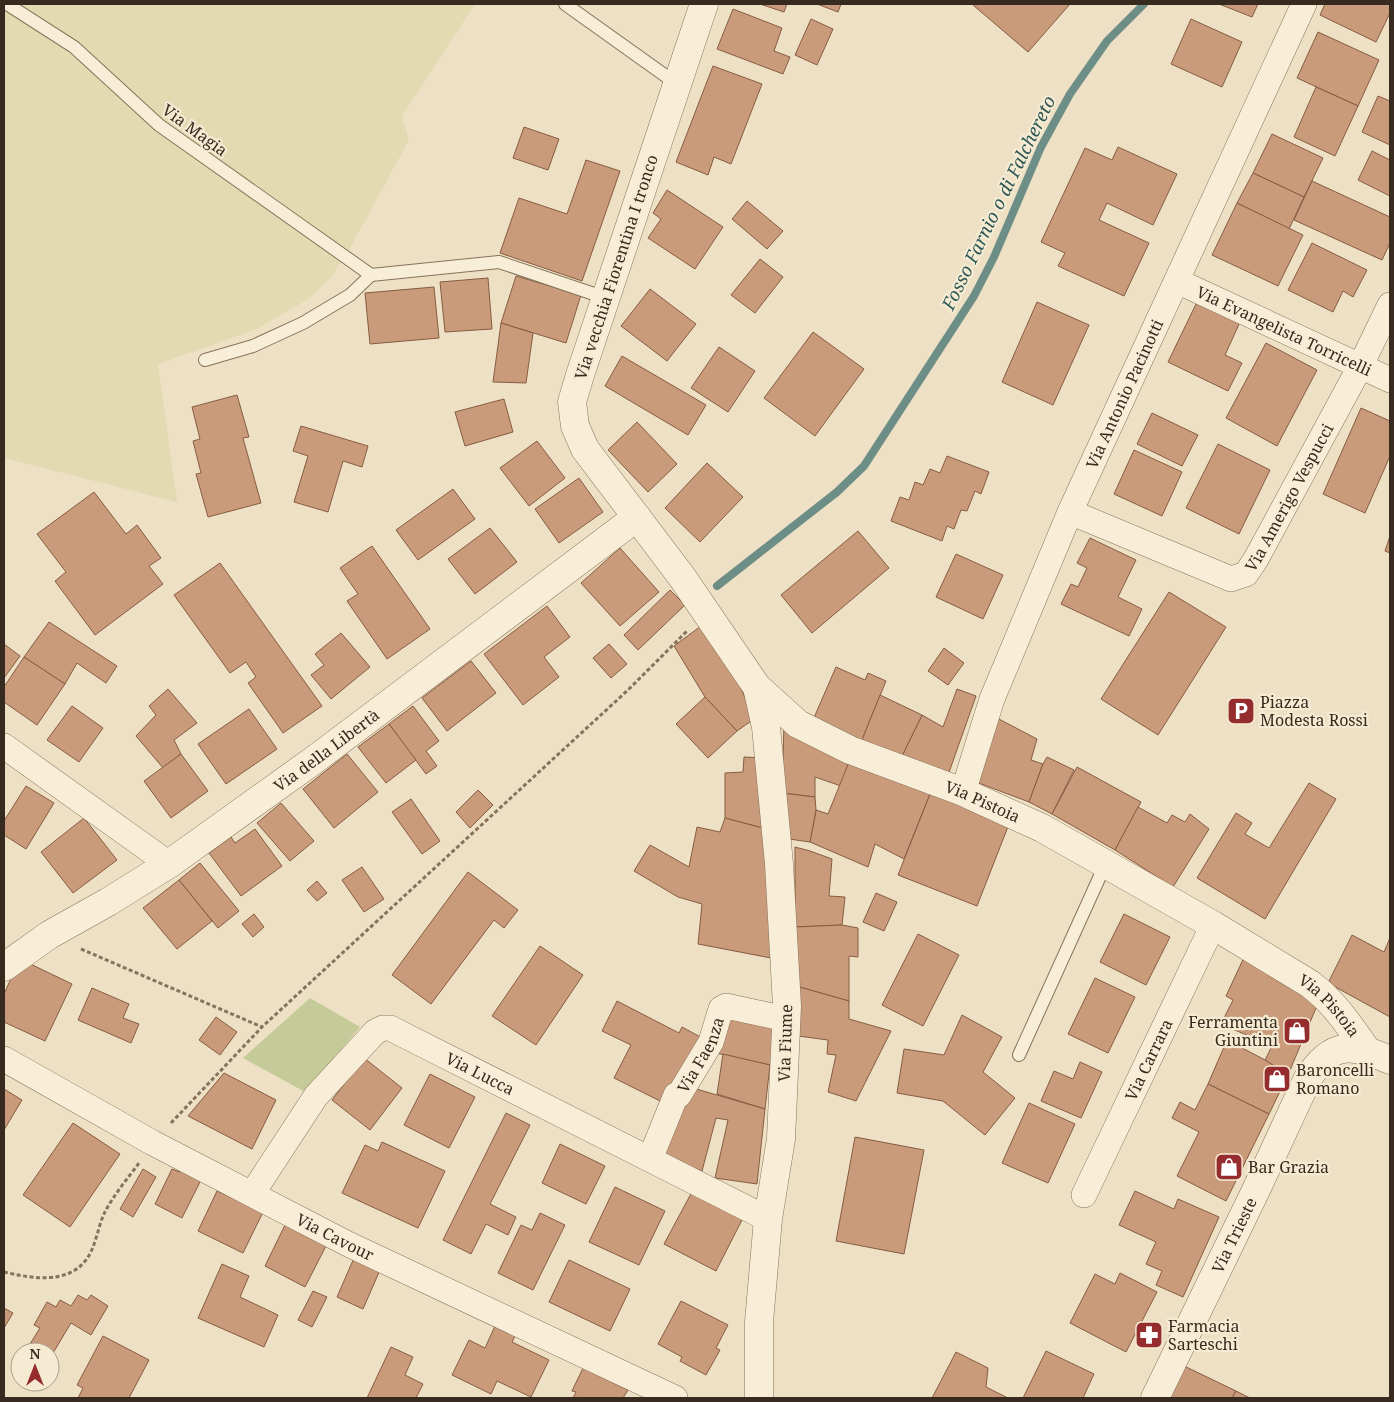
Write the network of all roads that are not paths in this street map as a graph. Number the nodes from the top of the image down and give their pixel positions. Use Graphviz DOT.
graph roads {
  1 [pos="6,4"];
  2 [pos="565,4"];
  3 [pos="704,4"];
  4 [pos="1304,4"];
  5 [pos="677,84"];
  6 [pos="371,275"];
  7 [pos="1176,281"];
  8 [pos="606,298"];
  9 [pos="1390,305"];
  10 [pos="206,360"];
  11 [pos="1361,365"];
  12 [pos="1390,380"];
  13 [pos="1070,512"];
  14 [pos="637,517"];
  15 [pos="757,687"];
  16 [pos="4,746"];
  17 [pos="963,792"];
  18 [pos="169,864"];
  19 [pos="1106,865"];
  20 [pos="1213,925"];
  21 [pos="4,967"];
  22 [pos="786,1018"];
  23 [pos="1019,1055"];
  24 [pos="1378,1055"];
  25 [pos="4,1059"];
  26 [pos="650,1159"];
  27 [pos="252,1194"];
  28 [pos="1084,1195"];
  29 [pos="768,1219"];
  30 [pos="675,1398"];
  31 [pos="759,1398"];
  32 [pos="1155,1398"];
  1 -- 6 [label="lane, Via Magia"];
  2 -- 5 [label="lane"];
  3 -- 5 [label="street, Via vecchia Fiorentina I tronco"];
  4 -- 7 [label="street, Via Antonio Pacinotti"];
  5 -- 8 [label="street, Via vecchia Fiorentina I tronco"];
  6 -- 8 [label="lane"];
  6 -- 10 [label="lane"];
  7 -- 11 [label="street, Via Evangelista Torricelli"];
  7 -- 13 [label="street, Via Antonio Pacinotti"];
  8 -- 14 [label="street, Via vecchia Fiorentina I tronco"];
  9 -- 11 [label="street, Via Amerigo Vespucci"];
  11 -- 12 [label="street, Via Evangelista Torricelli"];
  11 -- 13 [label="street, Via Amerigo Vespucci"];
  13 -- 17 [label="street, Via Antonio Pacinotti"];
  14 -- 15 [label="street, Via Pistoia"];
  14 -- 18 [label="street, Via della Libertà"];
  15 -- 17 [label="street, Via Pistoia"];
  15 -- 22 [label="street, Via Fiume"];
  16 -- 18 [label="street"];
  17 -- 19 [label="street, Via Pistoia"];
  18 -- 21 [label="street, Via della Libertà"];
  19 -- 20 [label="street, Via Pistoia"];
  19 -- 23 [label="lane"];
  20 -- 24 [label="street, Via Pistoia"];
  20 -- 28 [label="street, Via Carrara"];
  22 -- 26 [label="street, Via Faenza"];
  22 -- 29 [label="street, Via Fiume"];
  24 -- 32 [label="street, Via Trieste"];
  25 -- 27 [label="street, Via Cavour"];
  26 -- 27 [label="street, Via Lucca"];
  26 -- 29 [label="street, Via Lucca"];
  27 -- 30 [label="street, Via Cavour"];
  29 -- 31 [label="street, Via Fiume"];
}
